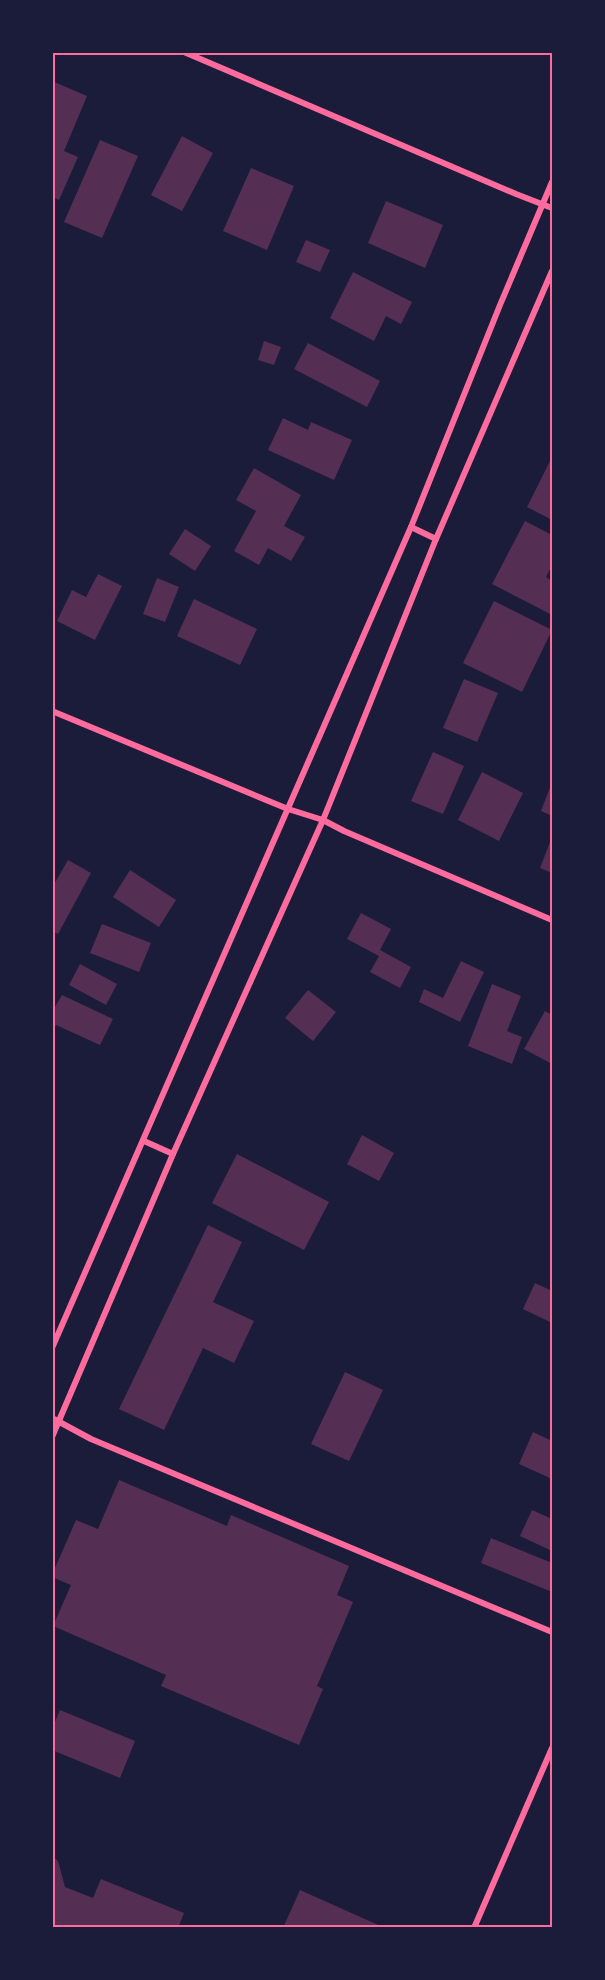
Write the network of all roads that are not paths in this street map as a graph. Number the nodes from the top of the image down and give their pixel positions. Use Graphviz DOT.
graph roads {
  1 [pos="184,52"];
  2 [pos="552,182"];
  3 [pos="542,205"];
  4 [pos="552,208"];
  5 [pos="552,271"];
  6 [pos="411,527"];
  7 [pos="436,539"];
  8 [pos="52,711"];
  9 [pos="288,809"];
  10 [pos="323,820"];
  11 [pos="552,920"];
  12 [pos="144,1141"];
  13 [pos="173,1154"];
  14 [pos="52,1348"];
  15 [pos="56,1420"];
  16 [pos="52,1437"];
  17 [pos="552,1632"];
  18 [pos="552,1748"];
  19 [pos="474,1928"];
  1 -- 3 [label="street"];
  2 -- 3 [label="street"];
  3 -- 4 [label="street"];
  3 -- 6 [label="street"];
  5 -- 7 [label="street"];
  6 -- 7 [label="street"];
  6 -- 9 [label="street"];
  7 -- 10 [label="street"];
  8 -- 9 [label="street"];
  9 -- 10 [label="street"];
  9 -- 12 [label="street"];
  10 -- 11 [label="street"];
  10 -- 13 [label="street"];
  12 -- 13 [label="street"];
  12 -- 14 [label="street"];
  13 -- 15 [label="street"];
  15 -- 16 [label="street"];
  15 -- 17 [label="street"];
  18 -- 19 [label="street"];
}
